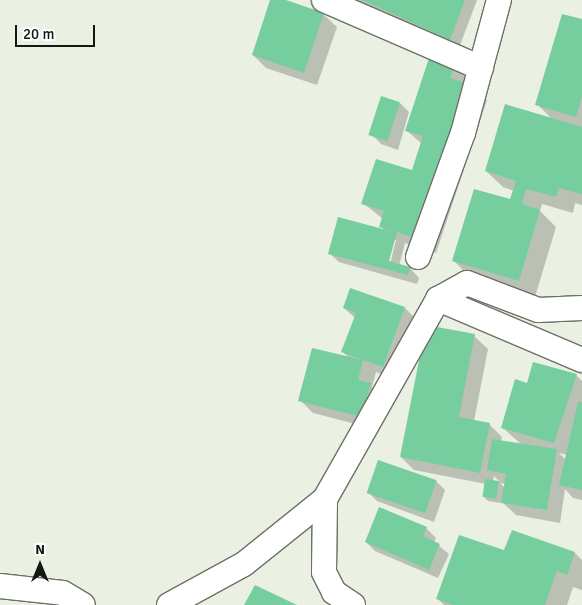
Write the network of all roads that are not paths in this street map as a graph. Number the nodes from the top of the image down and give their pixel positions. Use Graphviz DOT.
graph roads {
  1 [pos="324,0"];
  2 [pos="499,0"];
  3 [pos="481,68"];
  4 [pos="418,257"];
  5 [pos="438,300"];
  6 [pos="582,308"];
  7 [pos="582,360"];
  8 [pos="326,499"];
  9 [pos="0,586"];
  10 [pos="83,605"];
  11 [pos="169,605"];
  12 [pos="352,605"];
  1 -- 3 [label="street"];
  2 -- 3 [label="street"];
  3 -- 4 [label="street"];
  5 -- 6 [label="street"];
  5 -- 7 [label="street"];
  5 -- 8 [label="street"];
  8 -- 11 [label="street"];
  8 -- 12 [label="street"];
  9 -- 10 [label="street"];
}
